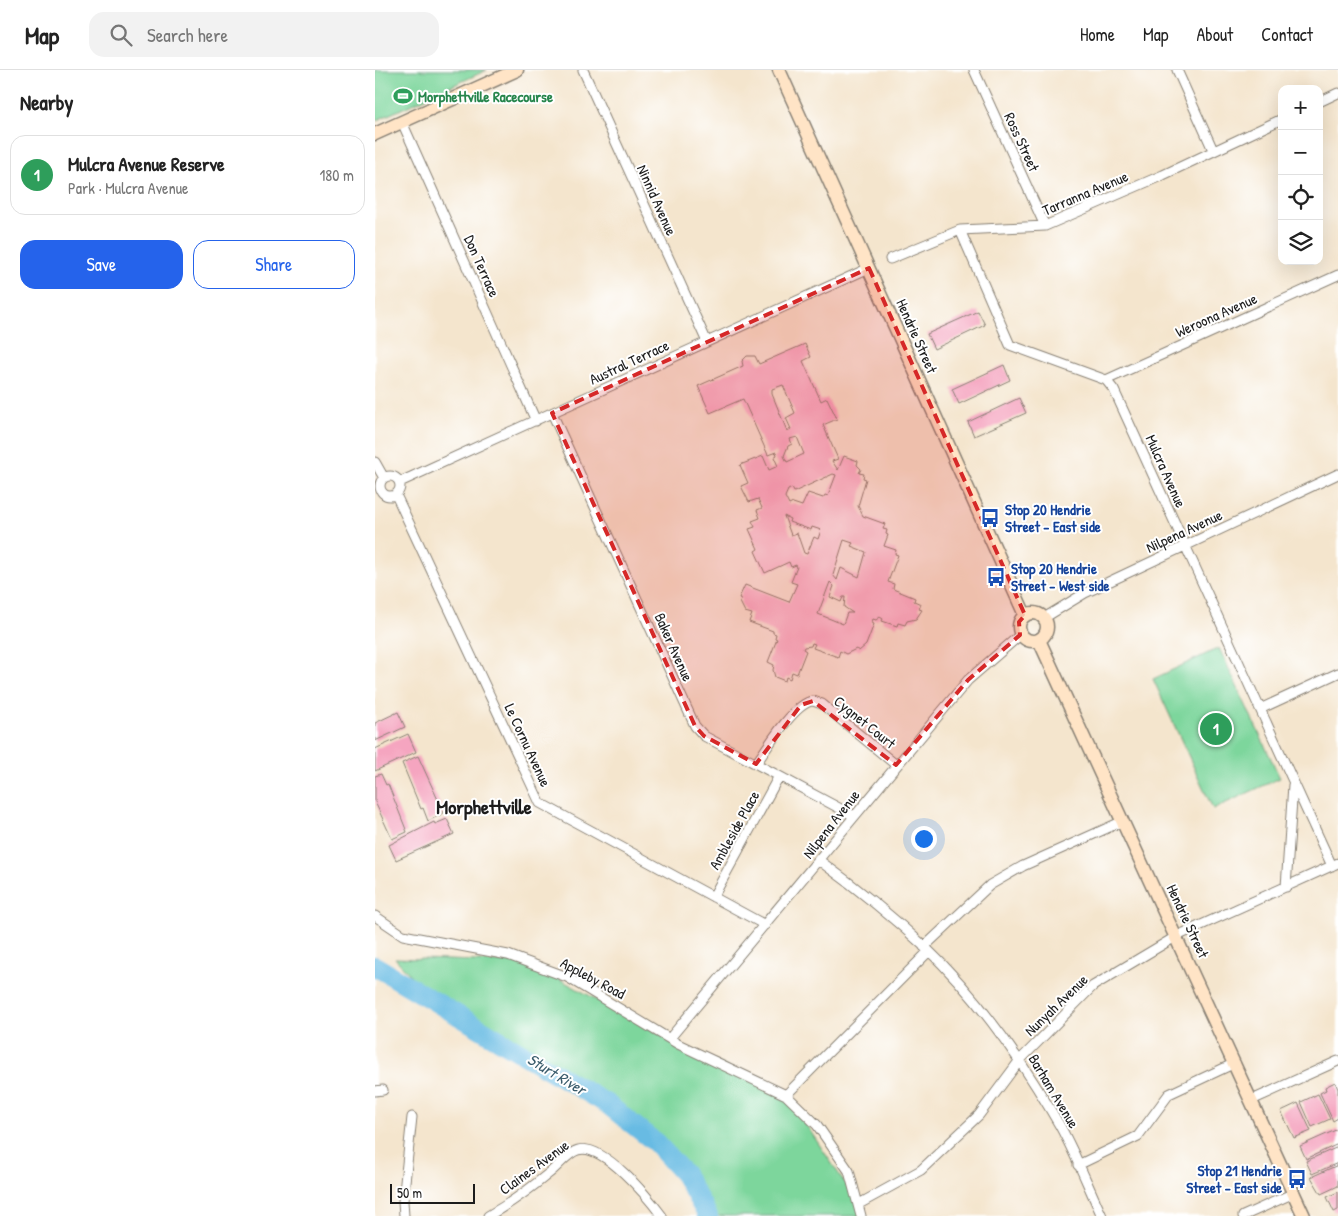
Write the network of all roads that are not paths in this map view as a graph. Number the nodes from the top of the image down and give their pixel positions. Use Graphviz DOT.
graph roads {
  1 [pos="517,70"];
  2 [pos="583,70"];
  3 [pos="779,70"];
  4 [pos="974,70"];
  5 [pos="1177,70"];
  6 [pos="1337,96"];
  7 [pos="1323,101"];
  8 [pos="1278,121"];
  9 [pos="402,122"];
  10 [pos="375,134"];
  11 [pos="1213,150"];
  12 [pos="1045,226"];
  13 [pos="960,230"];
  14 [pos="890,259"];
  15 [pos="869,268"];
  16 [pos="1338,275"];
  17 [pos="707,342"];
  18 [pos="1106,380"];
  19 [pos="553,413"];
  20 [pos="536,420"];
  21 [pos="375,462"];
  22 [pos="1338,474"];
  23 [pos="384,478"];
  24 [pos="400,482"];
  25 [pos="378,492"];
  26 [pos="396,495"];
  27 [pos="1184,545"];
  28 [pos="1025,615"];
  29 [pos="1044,618"];
  30 [pos="1021,635"];
  31 [pos="1039,640"];
  32 [pos="1338,673"];
  33 [pos="1260,709"];
  34 [pos="756,764"];
  35 [pos="897,765"];
  36 [pos="779,776"];
  37 [pos="1293,782"];
  38 [pos="854,816"];
  39 [pos="1123,821"];
  40 [pos="820,861"];
  41 [pos="1335,864"];
  42 [pos="1286,887"];
  43 [pos="713,897"];
  44 [pos="375,916"];
  45 [pos="765,925"];
  46 [pos="1177,936"];
  47 [pos="927,949"];
  48 [pos="670,1038"];
  49 [pos="1020,1060"];
  50 [pos="1338,1061"];
  51 [pos="1235,1063"];
  52 [pos="787,1095"];
  53 [pos="1252,1100"];
  54 [pos="412,1118"];
  55 [pos="1078,1165"];
  56 [pos="1294,1193"];
  57 [pos="859,1204"];
  58 [pos="404,1216"];
  59 [pos="488,1216"];
  60 [pos="662,1216"];
  61 [pos="861,1216"];
  62 [pos="1102,1216"];
  63 [pos="1243,1216"];
  64 [pos="1305,1216"];
  1 -- 9 [label="street"];
  2 -- 17 [label="street, Ninnid Avenue"];
  3 -- 15 [label="street, Hendrie Street"];
  4 -- 12 [label="street, Ross Street"];
  5 -- 11 [label="street"];
  6 -- 7 [label="street"];
  8 -- 11 [label="street, Tarranna Avenue"];
  9 -- 10 [label="street"];
  9 -- 20 [label="street, Don Terrace"];
  11 -- 12 [label="street, Tarranna Avenue"];
  12 -- 13 [label="street, Tarranna Avenue"];
  13 -- 14 [label="street, Tarranna Avenue"];
  13 -- 18 [label="street"];
  15 -- 17 [label="street, Austral Terrace"];
  15 -- 28 [label="street, Hendrie Street"];
  16 -- 18 [label="street, Weroona Avenue"];
  17 -- 19 [label="street, Austral Terrace"];
  18 -- 27 [label="street, Mulcra Avenue"];
  19 -- 20 [label="street, Austral Terrace"];
  19 -- 34 [label="street, Baker Avenue"];
  20 -- 24 [label="street, Austral Terrace"];
  21 -- 23 [label="street"];
  22 -- 27 [label="street, Nilpena Avenue"];
  23 -- 24 [label="street"];
  23 -- 25 [label="street"];
  24 -- 26 [label="street"];
  25 -- 26 [label="street"];
  26 -- 43 [label="street, Le Cornu Avenue"];
  27 -- 29 [label="street, Nilpena Avenue"];
  27 -- 33 [label="street, Mulcra Avenue"];
  28 -- 29 [label="street"];
  28 -- 30 [label="street"];
  29 -- 31 [label="street"];
  30 -- 31 [label="street"];
  30 -- 35 [label="street, Nilpena Avenue"];
  31 -- 39 [label="street, Hendrie Street"];
  32 -- 33 [label="street"];
  33 -- 37 [label="street, Mulcra Avenue"];
  34 -- 35 [label="street, Cygnet Court"];
  34 -- 36 [label="street, Baker Avenue"];
  35 -- 38 [label="street, Nilpena Avenue"];
  36 -- 38 [label="street, Baker Avenue"];
  36 -- 43 [label="street, Ambleside Place"];
  37 -- 41 [label="street, Mulcra Avenue"];
  37 -- 42 [label="street, Mulcra Avenue"];
  38 -- 40 [label="street, Nilpena Avenue"];
  39 -- 46 [label="street, Hendrie Street"];
  39 -- 47 [label="street"];
  40 -- 45 [label="street, Nilpena Avenue"];
  40 -- 47 [label="street, Barham Avenue"];
  41 -- 42 [label="street, Nunyah Avenue"];
  42 -- 46 [label="street, Nunyah Avenue"];
  43 -- 45 [label="street, Le Cornu Avenue"];
  44 -- 48 [label="street, Appleby Road"];
  45 -- 48 [label="street, Nilpena Avenue"];
  46 -- 49 [label="street, Nunyah Avenue"];
  46 -- 51 [label="street, Hendrie Street"];
  47 -- 49 [label="street, Barham Avenue"];
  47 -- 52 [label="street"];
  48 -- 52 [label="street, Appleby Road"];
  49 -- 55 [label="street, Barham Avenue"];
  49 -- 57 [label="street, Nunyah Avenue"];
  50 -- 53 [label="street"];
  51 -- 53 [label="street, Hendrie Street"];
  51 -- 55 [label="street"];
  52 -- 57 [label="street, Appleby Road"];
  53 -- 56 [label="street, Hendrie Street"];
  54 -- 58 [label="street"];
  55 -- 62 [label="street, Barham Avenue"];
  56 -- 63 [label="street"];
  56 -- 64 [label="street, Hendrie Street"];
  57 -- 61 [label="street, Appleby Road"];
  59 -- 60 [label="street, Claines Avenue"];
}
